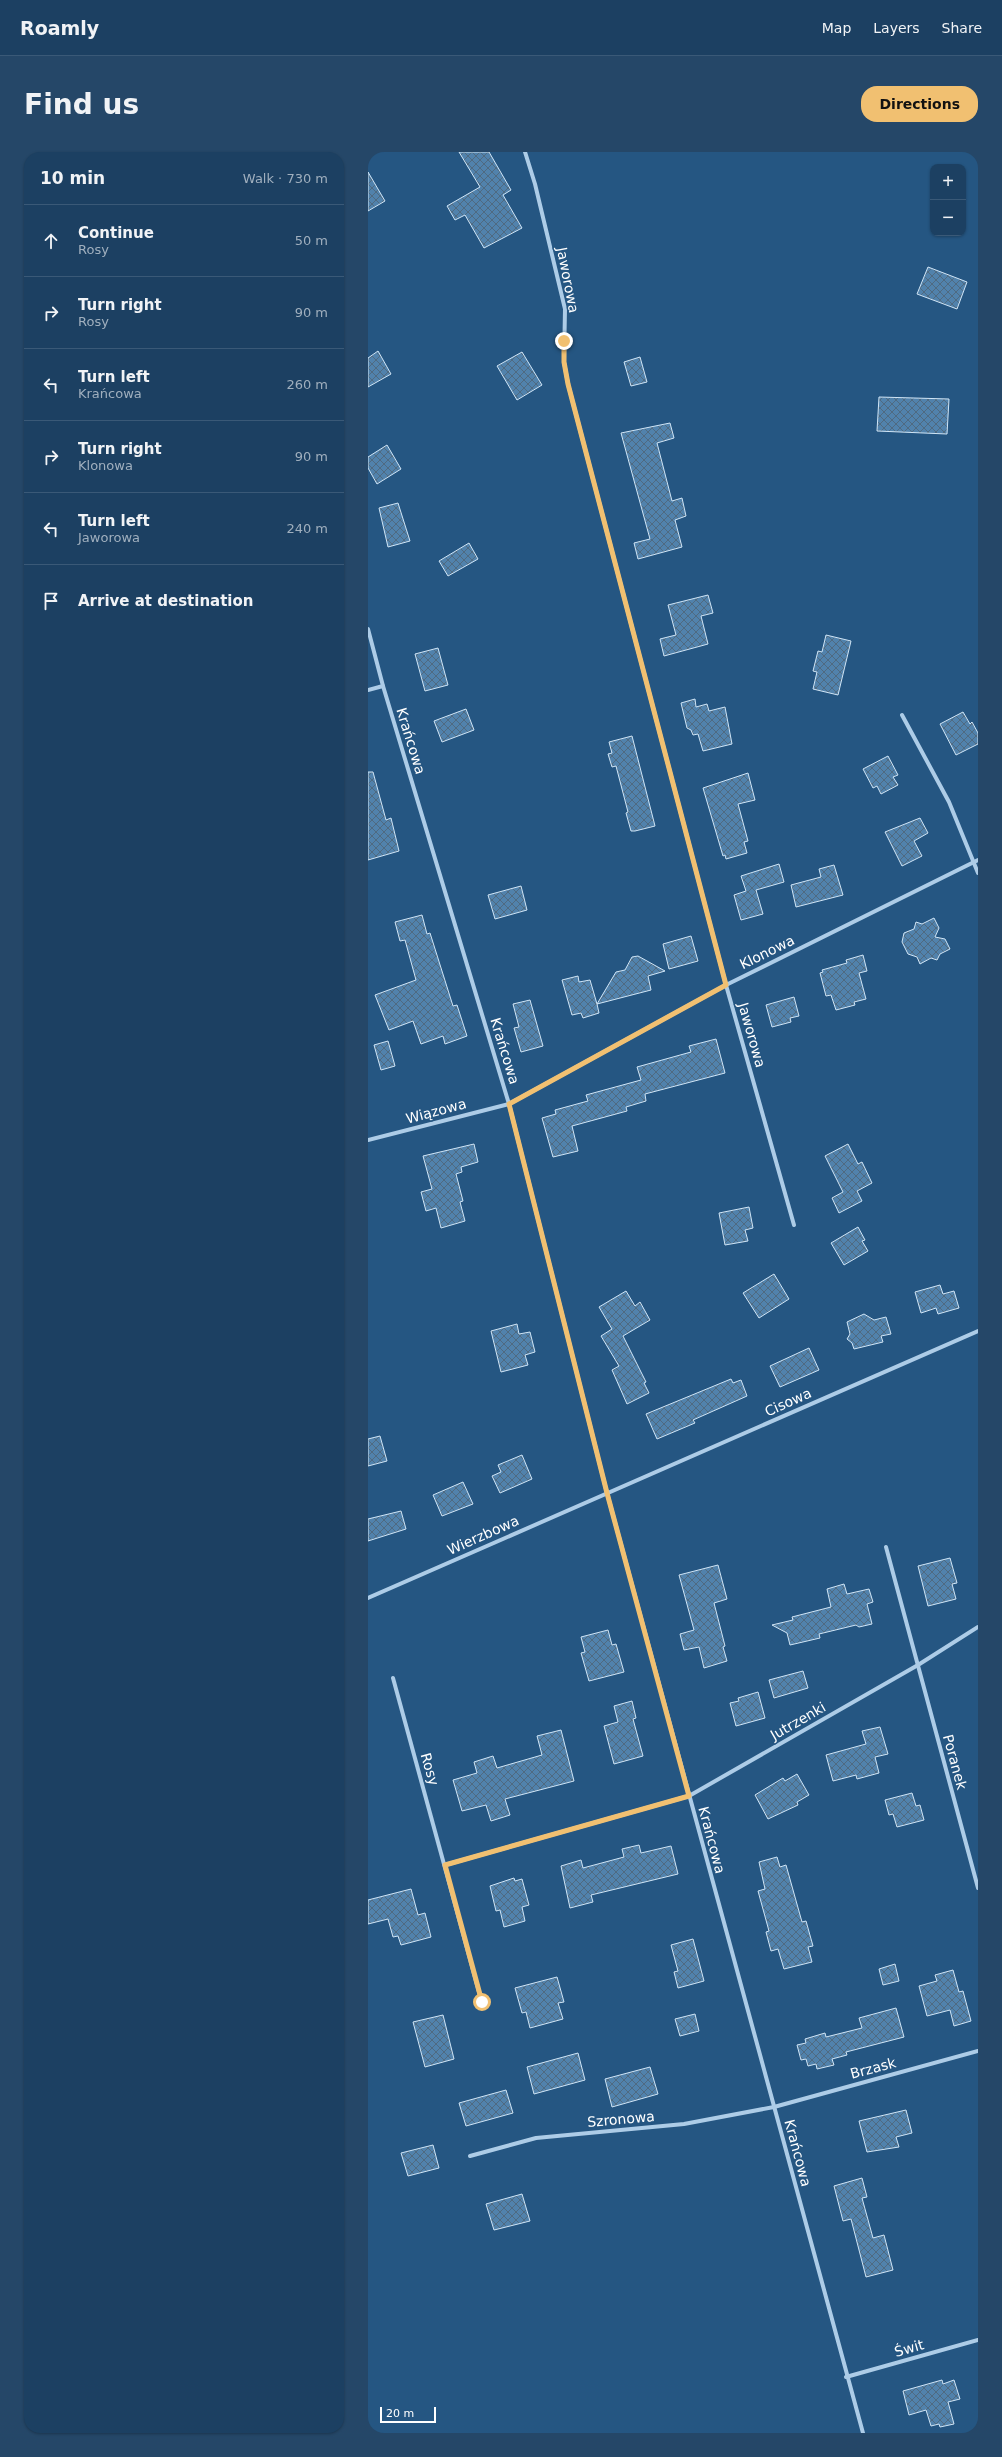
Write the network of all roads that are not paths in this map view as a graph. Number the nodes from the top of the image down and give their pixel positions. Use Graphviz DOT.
graph roads {
  1 [pos="524,152"];
  2 [pos="368,629"];
  3 [pos="383,686"];
  4 [pos="368,690"];
  5 [pos="902,715"];
  6 [pos="976,861"];
  7 [pos="978,873"];
  8 [pos="726,985"];
  9 [pos="509,1104"];
  10 [pos="368,1140"];
  11 [pos="794,1224"];
  12 [pos="978,1331"];
  13 [pos="607,1493"];
  14 [pos="886,1547"];
  15 [pos="368,1598"];
  16 [pos="978,1627"];
  17 [pos="918,1665"];
  18 [pos="393,1678"];
  19 [pos="689,1796"];
  20 [pos="445,1865"];
  21 [pos="978,1888"];
  22 [pos="482,2002"];
  23 [pos="978,2051"];
  24 [pos="774,2107"];
  25 [pos="470,2156"];
  26 [pos="978,2340"];
  27 [pos="846,2377"];
  28 [pos="863,2433"];
  1 -- 8 [label="street, Jaworowa"];
  2 -- 3 [label="street, Krańcowa"];
  3 -- 4 [label="street"];
  3 -- 9 [label="street, Krańcowa"];
  5 -- 6 [label="street"];
  6 -- 7 [label="street"];
  6 -- 8 [label="street, Klonowa"];
  8 -- 9 [label="street, Klonowa"];
  8 -- 11 [label="street, Jaworowa"];
  9 -- 10 [label="street, Wiązowa"];
  9 -- 13 [label="street, Krańcowa"];
  12 -- 13 [label="street, Cisowa"];
  13 -- 15 [label="street, Wierzbowa"];
  13 -- 19 [label="street, Krańcowa"];
  14 -- 17 [label="street"];
  16 -- 17 [label="street, Jutrzenki"];
  17 -- 19 [label="street, Jutrzenki"];
  17 -- 21 [label="street, Poranek"];
  18 -- 20 [label="street, Rosy"];
  19 -- 20 [label="street"];
  19 -- 24 [label="street, Krańcowa"];
  20 -- 22 [label="street, Rosy"];
  23 -- 24 [label="street, Brzask"];
  24 -- 25 [label="street, Szronowa"];
  24 -- 27 [label="street, Krańcowa"];
  26 -- 27 [label="street, Świt"];
  27 -- 28 [label="street, Krańcowa"];
}
